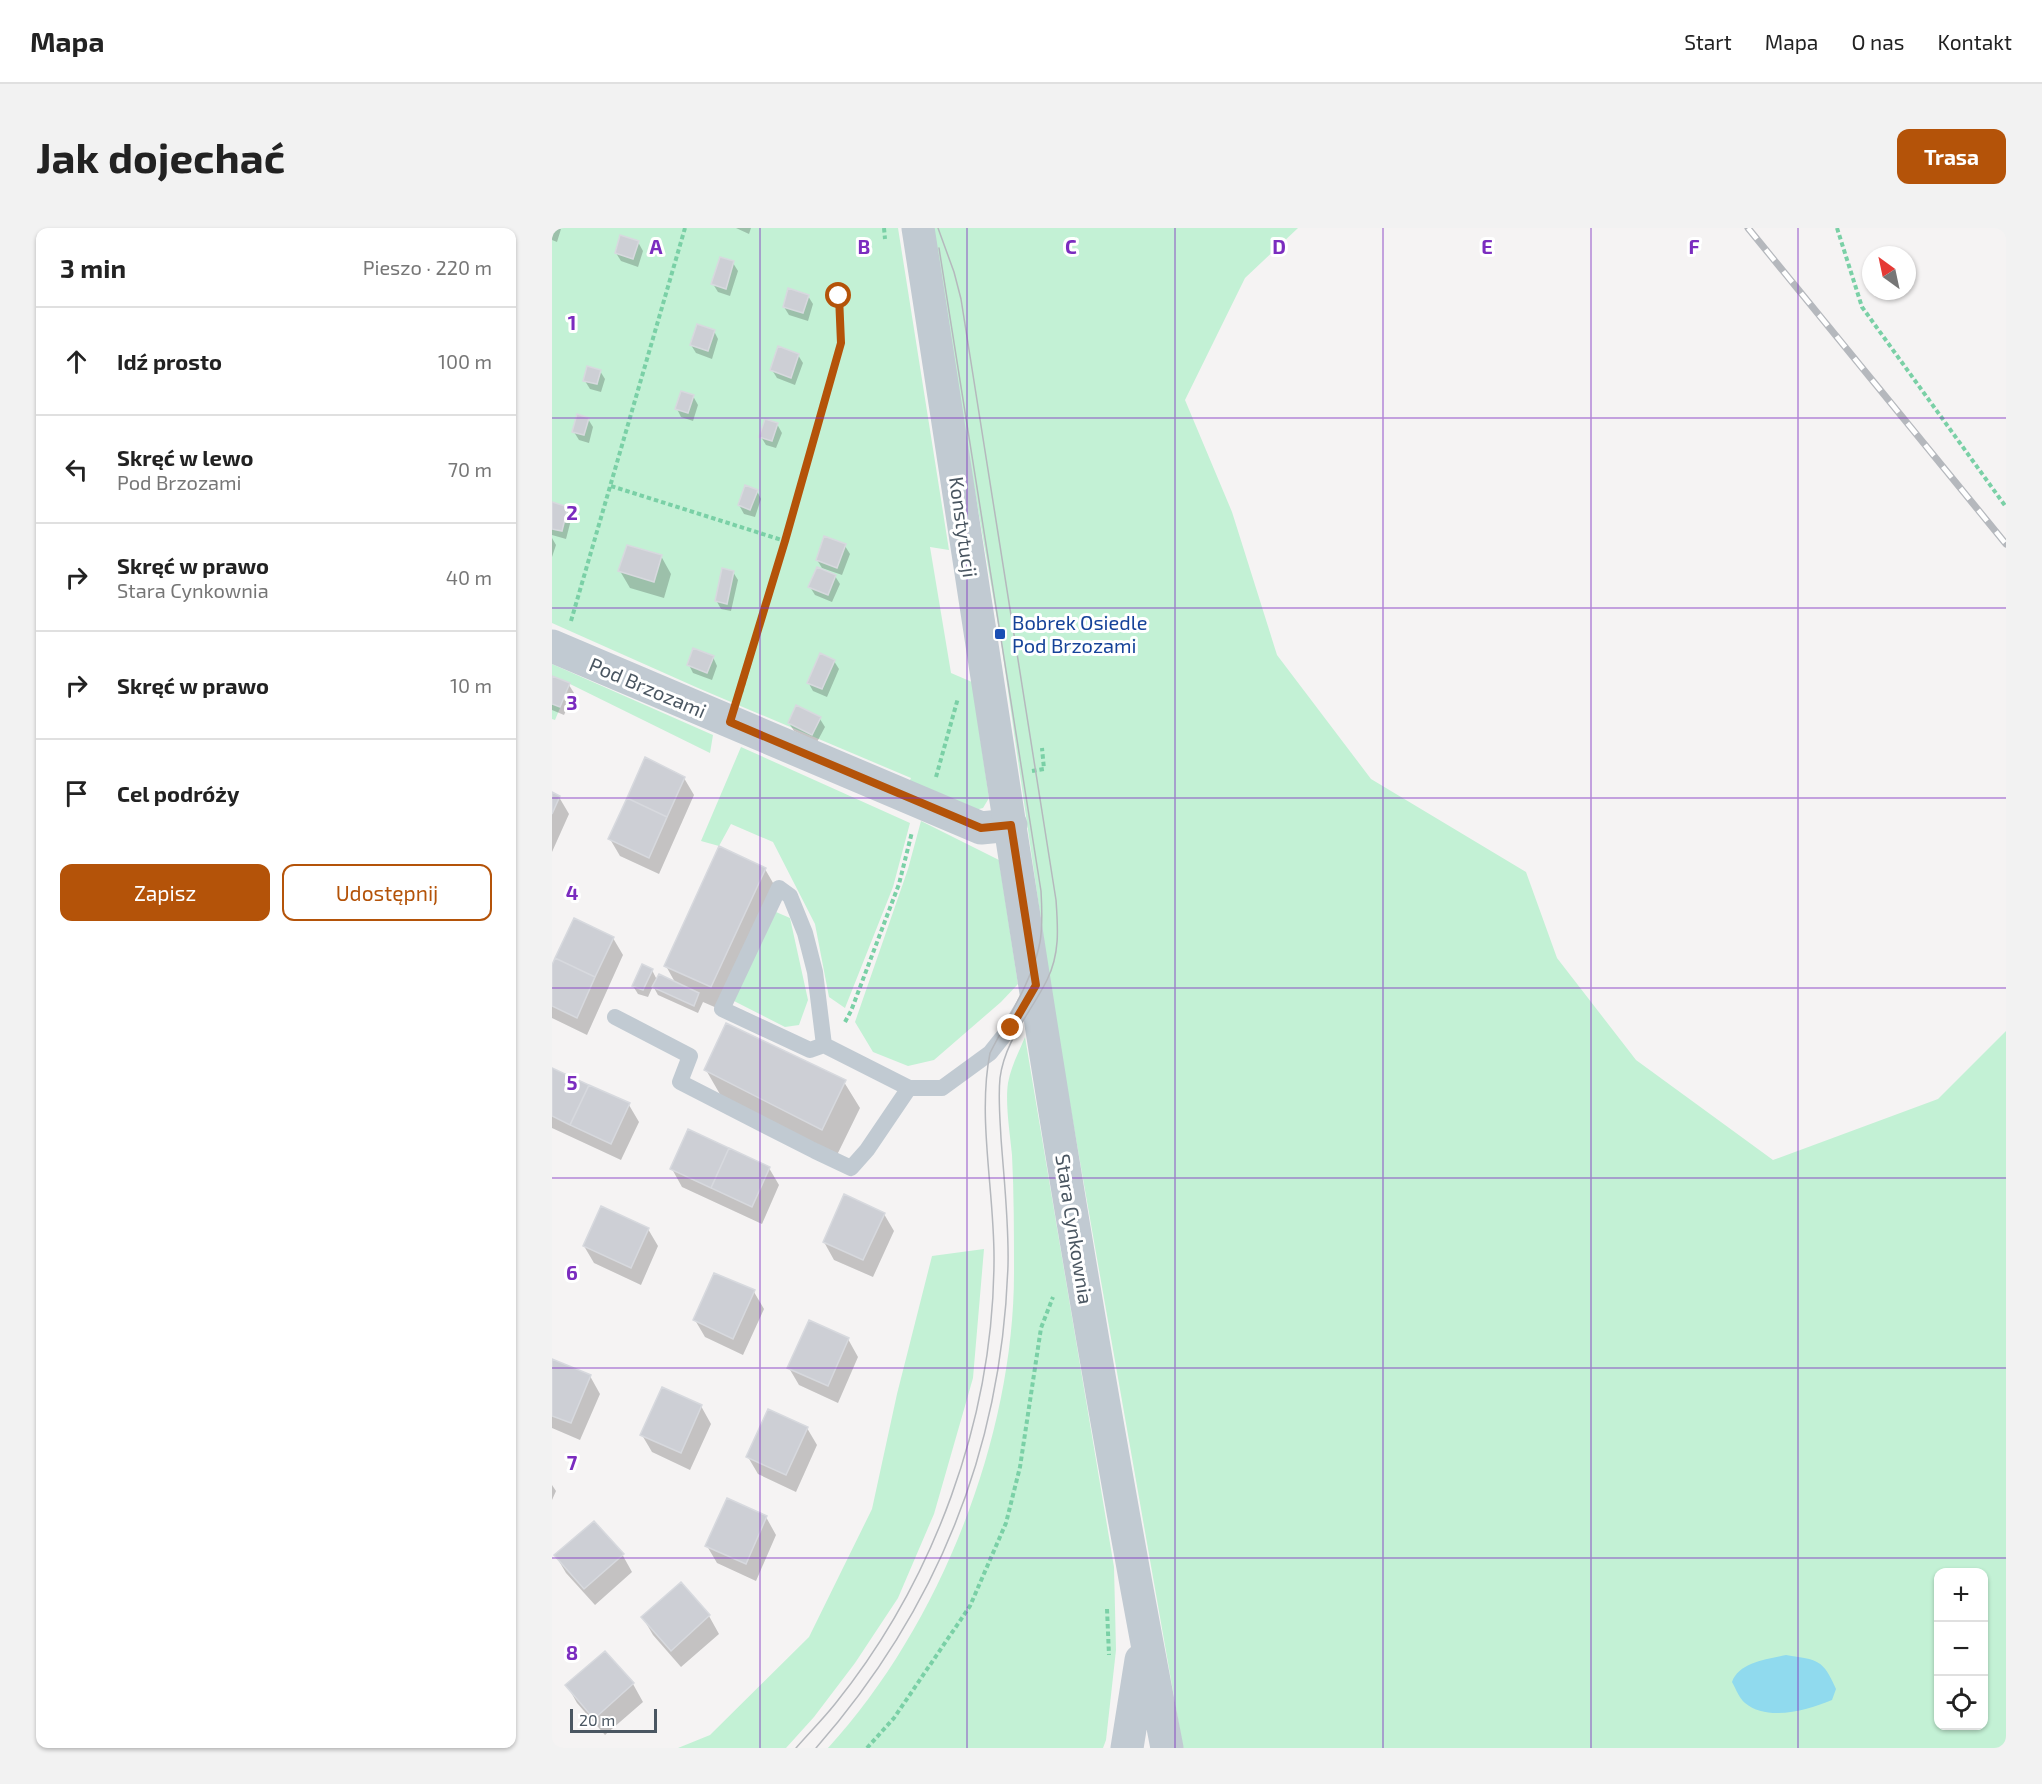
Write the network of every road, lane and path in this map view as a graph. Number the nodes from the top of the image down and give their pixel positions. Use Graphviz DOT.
graph roads {
  1 [pos="685,228"];
  2 [pos="918,228"];
  3 [pos="1837,228"];
  4 [pos="839,296"];
  5 [pos="610,486"];
  6 [pos="2006,507"];
  7 [pos="785,541"];
  8 [pos="557,649"];
  9 [pos="730,722"];
  10 [pos="920,802"];
  11 [pos="1011,825"];
  12 [pos="1036,985"];
  13 [pos="615,1017"];
  14 [pos="827,1046"];
  15 [pos="909,1088"];
  16 [pos="1055,1294"];
  17 [pos="1145,1631"];
  18 [pos="867,1748"];
  19 [pos="1127,1748"];
  20 [pos="1167,1748"];
  1 -- 5 [label="path"];
  2 -- 11 [label="street, Konstytucji"];
  3 -- 6 [label="path"];
  4 -- 7 [label="path"];
  5 -- 7 [label="path"];
  5 -- 8 [label="path"];
  7 -- 9 [label="path"];
  8 -- 9 [label="street, Pod Brzozami"];
  9 -- 10 [label="street, Pod Brzozami"];
  10 -- 11 [label="street, Pod Brzozami"];
  10 -- 14 [label="path"];
  11 -- 12 [label="street, Stara Cynkownia"];
  12 -- 15 [label="lane"];
  12 -- 17 [label="street, Stara Cynkownia"];
  13 -- 15 [label="lane"];
  14 -- 14 [label="lane"];
  14 -- 15 [label="lane"];
  16 -- 18 [label="path"];
  17 -- 19 [label="street, Stara Cynkownia"];
  17 -- 20 [label="street, Stara Cynkownia"];
}
